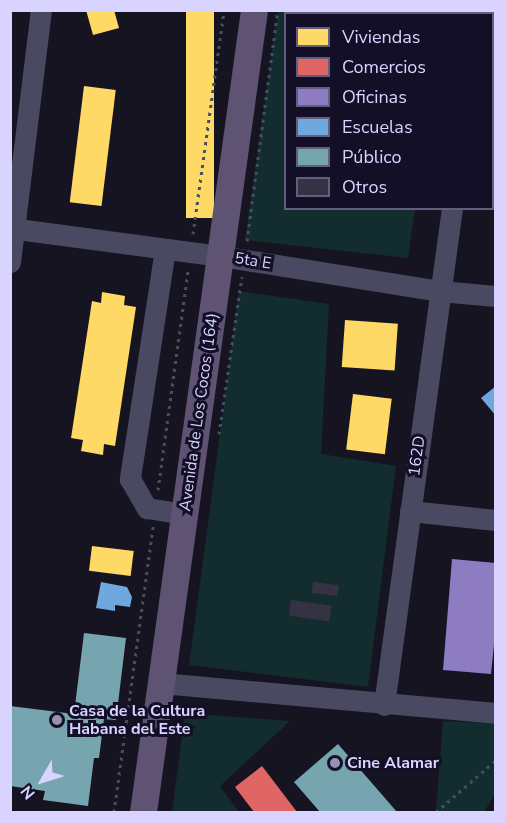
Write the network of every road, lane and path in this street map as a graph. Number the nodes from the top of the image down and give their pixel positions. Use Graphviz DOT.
graph roads {
  1 [pos="41,10"];
  2 [pos="224,10"];
  3 [pos="254,10"];
  4 [pos="452,210"];
  5 [pos="13,229"];
  6 [pos="165,249"];
  7 [pos="191,252"];
  8 [pos="220,256"];
  9 [pos="10,262"];
  10 [pos="439,291"];
  11 [pos="495,296"];
  12 [pos="155,510"];
  13 [pos="410,511"];
  14 [pos="184,514"];
  15 [pos="495,520"];
  16 [pos="161,683"];
  17 [pos="384,705"];
  18 [pos="495,713"];
  19 [pos="495,760"];
  20 [pos="114,813"];
  21 [pos="143,813"];
  22 [pos="436,813"];
  1 -- 5 [label="street"];
  2 -- 7 [label="path"];
  3 -- 8 [label="main road, Avenida de Los Cocos (164)"];
  4 -- 10 [label="street, 162D"];
  5 -- 6 [label="street, 5ta E"];
  5 -- 9 [label="street"];
  6 -- 7 [label="street, 5ta E"];
  6 -- 12 [label="street"];
  7 -- 8 [label="street, 5ta E"];
  7 -- 12 [label="path"];
  8 -- 10 [label="street, 5ta E"];
  8 -- 14 [label="main road, Avenida de Los Cocos (164)"];
  10 -- 11 [label="street, 5ta E"];
  10 -- 13 [label="street, 162D"];
  12 -- 14 [label="street"];
  12 -- 20 [label="path"];
  13 -- 15 [label="street"];
  13 -- 17 [label="street, 162D"];
  14 -- 16 [label="main road, Avenida de Los Cocos (164)"];
  16 -- 17 [label="street"];
  16 -- 21 [label="main road, Avenida de Los Cocos (164)"];
  17 -- 18 [label="street"];
  19 -- 22 [label="path"];
}
